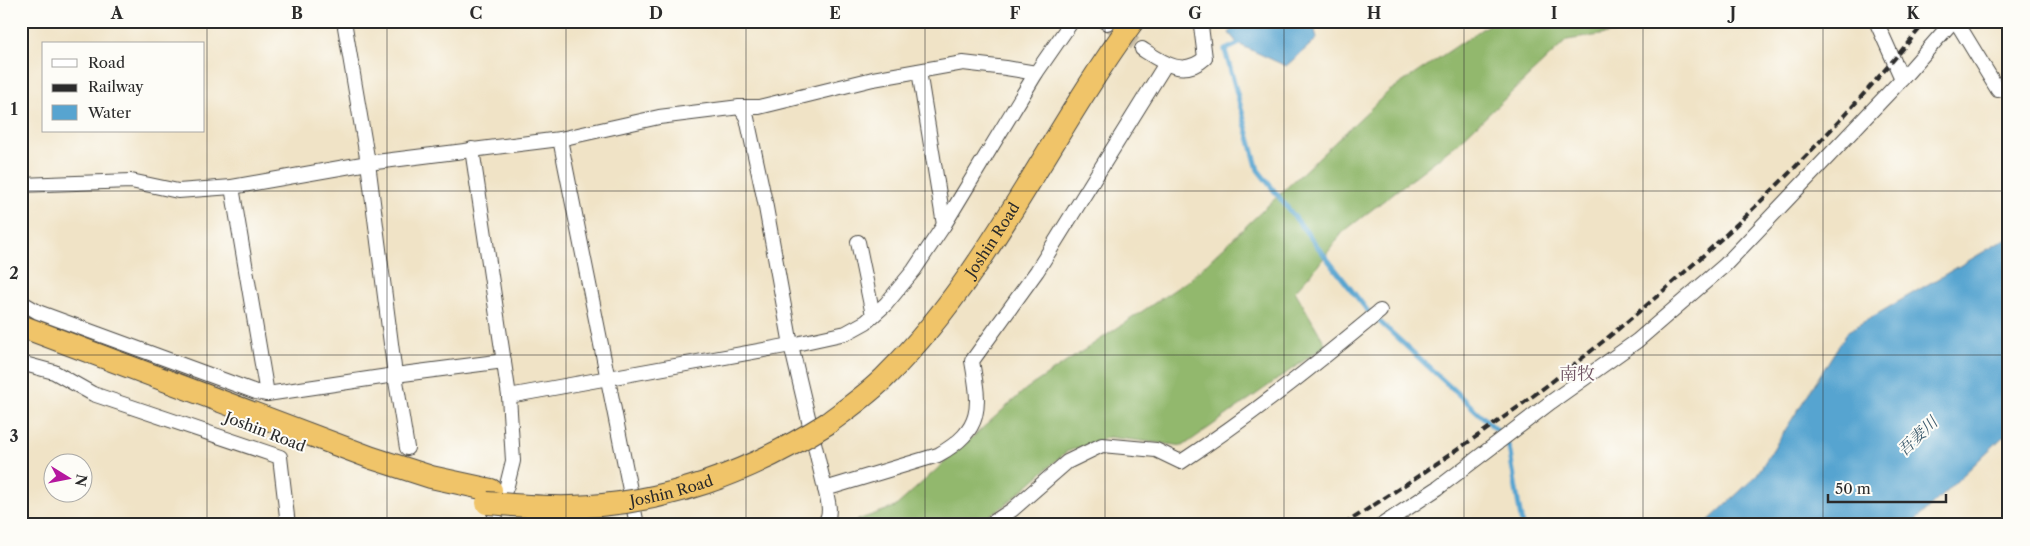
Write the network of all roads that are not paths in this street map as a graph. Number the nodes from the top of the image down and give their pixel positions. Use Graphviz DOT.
graph roads {
  1 [pos="344,21"];
  2 [pos="1072,21"];
  3 [pos="1133,21"];
  4 [pos="1204,21"];
  5 [pos="1876,21"];
  6 [pos="1955,21"];
  7 [pos="1109,22"];
  8 [pos="1142,49"];
  9 [pos="1165,65"];
  10 [pos="919,71"];
  11 [pos="1036,73"];
  12 [pos="1902,79"];
  13 [pos="1998,90"];
  14 [pos="740,107"];
  15 [pos="560,139"];
  16 [pos="472,149"];
  17 [pos="368,163"];
  18 [pos="21,185"];
  19 [pos="232,187"];
  20 [pos="944,225"];
  21 [pos="858,242"];
  22 [pos="21,302"];
  23 [pos="1380,311"];
  24 [pos="874,315"];
  25 [pos="21,326"];
  26 [pos="21,339"];
  27 [pos="791,345"];
  28 [pos="504,361"];
  29 [pos="21,363"];
  30 [pos="395,374"];
  31 [pos="609,378"];
  32 [pos="268,394"];
  33 [pos="509,396"];
  34 [pos="823,418"];
  35 [pos="407,448"];
  36 [pos="825,489"];
  37 [pos="490,506"];
  38 [pos="288,525"];
  39 [pos="637,525"];
  40 [pos="823,525"];
  41 [pos="989,525"];
  42 [pos="1382,525"];
  1 -- 17 [label="street"];
  2 -- 11 [label="street"];
  3 -- 34 [label="highway, Joshin Road"];
  4 -- 9 [label="street"];
  5 -- 12 [label="street"];
  6 -- 12 [label="street"];
  6 -- 13 [label="street"];
  7 -- 34 [label="highway, Joshin Road"];
  8 -- 9 [label="street"];
  9 -- 36 [label="street"];
  10 -- 11 [label="street"];
  10 -- 14 [label="street"];
  10 -- 20 [label="street"];
  11 -- 20 [label="street"];
  12 -- 42 [label="street"];
  14 -- 15 [label="street"];
  14 -- 27 [label="street"];
  15 -- 16 [label="street"];
  15 -- 31 [label="street"];
  16 -- 17 [label="street"];
  16 -- 28 [label="street"];
  17 -- 19 [label="street"];
  17 -- 30 [label="street"];
  18 -- 19 [label="street"];
  19 -- 32 [label="street"];
  20 -- 24 [label="street"];
  21 -- 24 [label="street"];
  22 -- 32 [label="street"];
  23 -- 41 [label="street"];
  24 -- 27 [label="street"];
  25 -- 37 [label="highway, Joshin Road"];
  26 -- 37 [label="highway, Joshin Road"];
  27 -- 31 [label="street"];
  27 -- 36 [label="street"];
  28 -- 30 [label="street"];
  28 -- 33 [label="street"];
  29 -- 38 [label="street"];
  30 -- 32 [label="street"];
  30 -- 35 [label="street"];
  31 -- 33 [label="street"];
  31 -- 39 [label="street"];
  33 -- 37 [label="street"];
  34 -- 37 [label="highway, Joshin Road"];
  36 -- 40 [label="street"];
}
